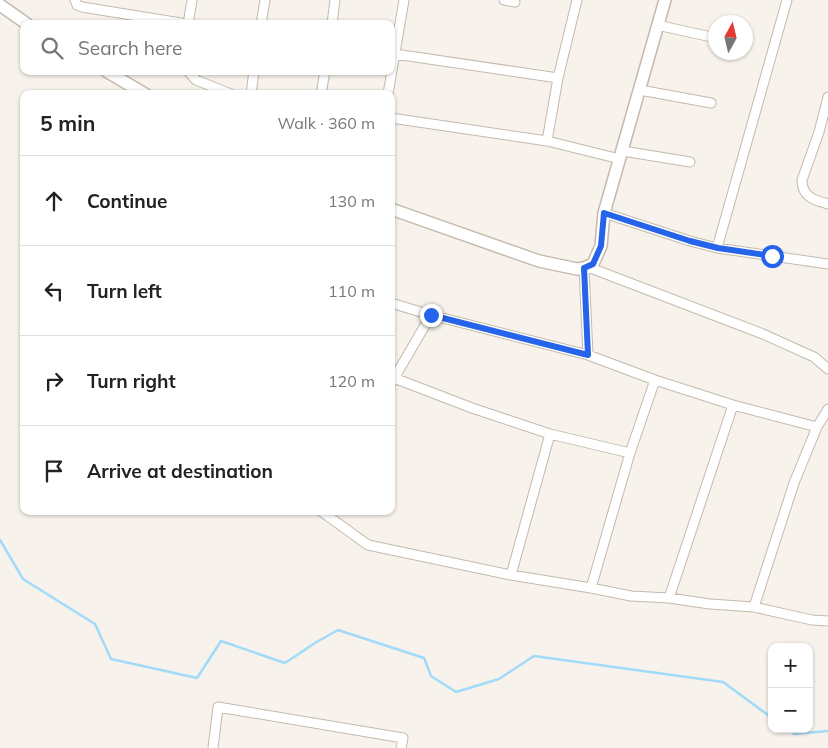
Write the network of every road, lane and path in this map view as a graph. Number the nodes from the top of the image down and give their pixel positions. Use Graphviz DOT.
graph roads {
  1 [pos="75,0"];
  2 [pos="192,0"];
  3 [pos="265,0"];
  4 [pos="335,0"];
  5 [pos="404,0"];
  6 [pos="504,0"];
  7 [pos="577,0"];
  8 [pos="665,0"];
  9 [pos="787,0"];
  10 [pos="515,2"];
  11 [pos="0,5"];
  12 [pos="21,20"];
  13 [pos="163,20"];
  14 [pos="189,20"];
  15 [pos="262,20"];
  16 [pos="332,20"];
  17 [pos="658,25"];
  18 [pos="708,36"];
  19 [pos="395,54"];
  20 [pos="113,75"];
  21 [pos="192,75"];
  22 [pos="253,75"];
  23 [pos="323,75"];
  24 [pos="391,75"];
  25 [pos="558,78"];
  26 [pos="138,90"];
  27 [pos="221,90"];
  28 [pos="252,90"];
  29 [pos="322,90"];
  30 [pos="389,90"];
  31 [pos="640,90"];
  32 [pos="828,97"];
  33 [pos="711,103"];
  34 [pos="395,119"];
  35 [pos="547,141"];
  36 [pos="621,155"];
  37 [pos="690,162"];
  38 [pos="828,204"];
  39 [pos="395,211"];
  40 [pos="604,213"];
  41 [pos="718,248"];
  42 [pos="828,264"];
  43 [pos="586,268"];
  44 [pos="395,304"];
  45 [pos="431,315"];
  46 [pos="588,355"];
  47 [pos="828,369"];
  48 [pos="395,378"];
  49 [pos="655,380"];
  50 [pos="395,382"];
  51 [pos="733,405"];
  52 [pos="828,409"];
  53 [pos="818,427"];
  54 [pos="550,434"];
  55 [pos="630,453"];
  56 [pos="327,515"];
  57 [pos="510,575"];
  58 [pos="591,588"];
  59 [pos="669,598"];
  60 [pos="754,607"];
  61 [pos="828,621"];
  62 [pos="213,748"];
  63 [pos="402,748"];
  1 -- 13 [label="street"];
  2 -- 14 [label="street"];
  3 -- 15 [label="street"];
  4 -- 16 [label="street"];
  5 -- 19 [label="street"];
  6 -- 10 [label="street"];
  7 -- 25 [label="street"];
  8 -- 17 [label="street"];
  9 -- 41 [label="street"];
  11 -- 12 [label="street"];
  17 -- 18 [label="street"];
  17 -- 31 [label="street"];
  19 -- 25 [label="street"];
  20 -- 26 [label="street"];
  21 -- 27 [label="street"];
  22 -- 28 [label="street"];
  23 -- 29 [label="street"];
  24 -- 30 [label="street"];
  25 -- 35 [label="street"];
  31 -- 33 [label="street"];
  31 -- 36 [label="street"];
  32 -- 38 [label="street"];
  34 -- 35 [label="street"];
  35 -- 36 [label="street"];
  36 -- 37 [label="street"];
  36 -- 40 [label="street"];
  39 -- 43 [label="street"];
  40 -- 41 [label="street"];
  40 -- 43 [label="street"];
  41 -- 42 [label="street"];
  43 -- 46 [label="street"];
  43 -- 47 [label="street"];
  44 -- 45 [label="street"];
  45 -- 46 [label="street"];
  45 -- 48 [label="street"];
  46 -- 49 [label="street"];
  49 -- 51 [label="street"];
  49 -- 55 [label="street"];
  50 -- 54 [label="street"];
  51 -- 53 [label="street"];
  51 -- 59 [label="street"];
  52 -- 53 [label="street"];
  53 -- 60 [label="street"];
  54 -- 55 [label="street"];
  54 -- 57 [label="street"];
  55 -- 58 [label="street"];
  56 -- 57 [label="street"];
  57 -- 58 [label="street"];
  58 -- 59 [label="street"];
  59 -- 60 [label="street"];
  60 -- 61 [label="street"];
  62 -- 63 [label="street"];
}
